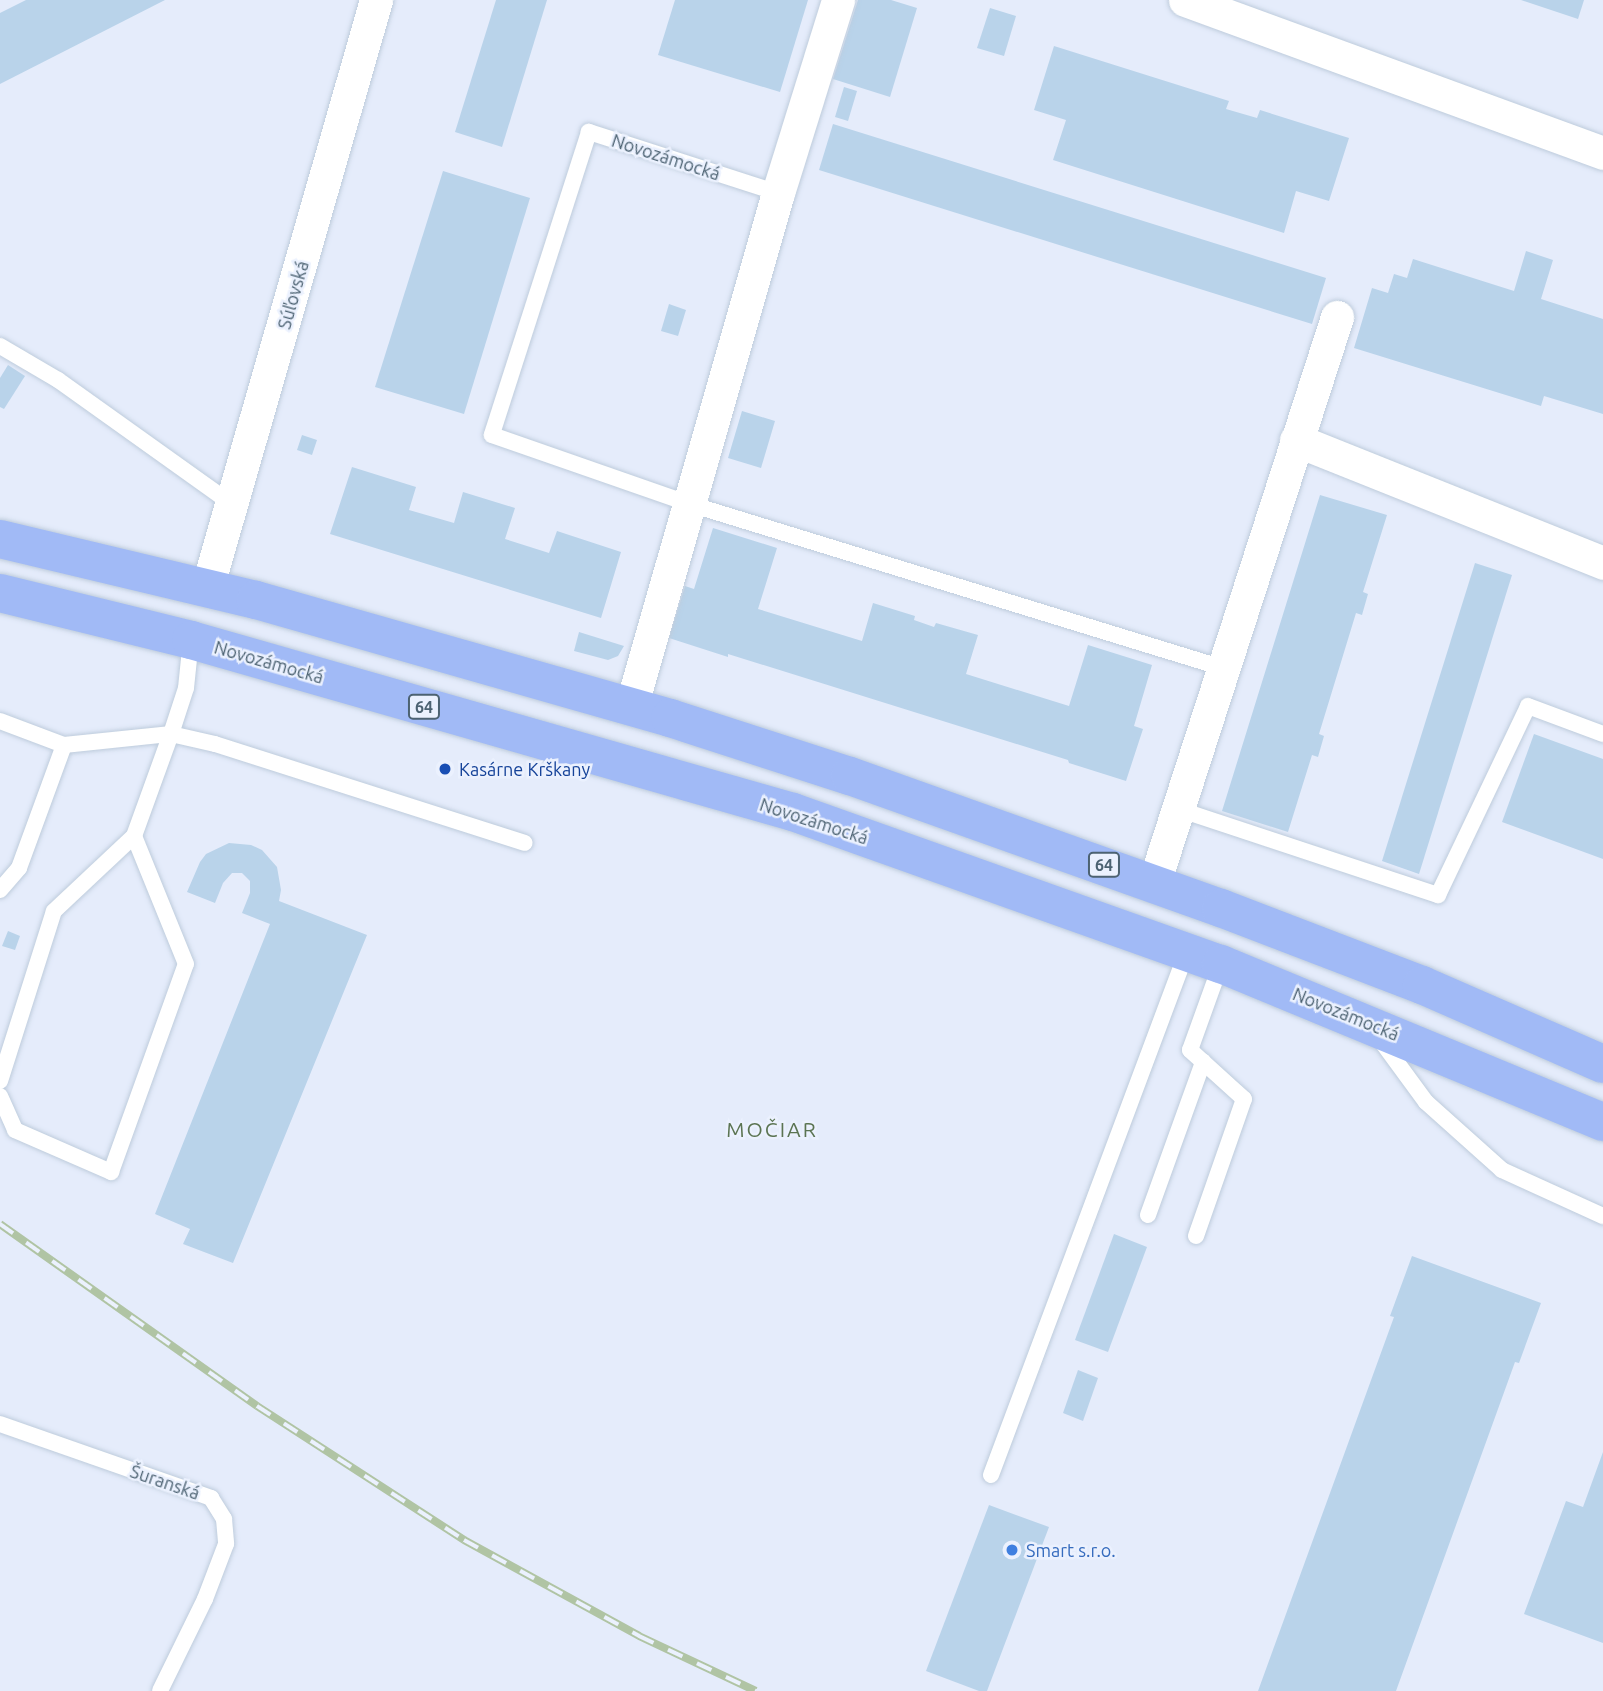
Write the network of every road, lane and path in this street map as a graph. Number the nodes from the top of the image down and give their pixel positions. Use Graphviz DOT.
graph roads {
  1 [pos="376,0"];
  2 [pos="838,0"];
  3 [pos="1185,0"];
  4 [pos="1603,153"];
  5 [pos="778,193"];
  6 [pos="1337,317"];
  7 [pos="0,346"];
  8 [pos="1296,440"];
  9 [pos="690,504"];
  10 [pos="233,505"];
  11 [pos="0,539"];
  12 [pos="1603,563"];
  13 [pos="207,589"];
  14 [pos="0,593"];
  15 [pos="191,640"];
  16 [pos="1223,668"];
  17 [pos="631,707"];
  18 [pos="0,721"];
  19 [pos="171,734"];
  20 [pos="1603,734"];
  21 [pos="64,745"];
  22 [pos="616,760"];
  23 [pos="1178,809"];
  24 [pos="134,836"];
  25 [pos="525,843"];
  26 [pos="1154,883"];
  27 [pos="0,889"];
  28 [pos="1204,957"];
  29 [pos="1367,1022"];
  30 [pos="1203,1062"];
  31 [pos="1603,1064"];
  32 [pos="0,1081"];
  33 [pos="0,1096"];
  34 [pos="1603,1122"];
  35 [pos="1148,1215"];
  36 [pos="1603,1216"];
  37 [pos="1196,1236"];
  38 [pos="0,1424"];
  39 [pos="990,1475"];
  40 [pos="160,1691"];
  1 -- 10 [label="street, Súľovská"];
  2 -- 5 [label="street"];
  3 -- 4 [label="street"];
  5 -- 9 [label="street"];
  5 -- 9 [label="lane, Novozámocká"];
  6 -- 8 [label="street"];
  7 -- 10 [label="lane"];
  8 -- 12 [label="street"];
  8 -- 16 [label="street"];
  9 -- 16 [label="lane"];
  9 -- 17 [label="street"];
  10 -- 13 [label="street, Súľovská"];
  11 -- 13 [label="main road, 64"];
  13 -- 15 [label="main road"];
  13 -- 17 [label="main road, 64"];
  14 -- 15 [label="main road, Novozámocká / 64"];
  15 -- 19 [label="lane"];
  15 -- 22 [label="main road, Novozámocká / 64"];
  16 -- 23 [label="street"];
  17 -- 22 [label="main road"];
  17 -- 26 [label="main road, 64"];
  18 -- 21 [label="lane"];
  19 -- 21 [label="lane"];
  19 -- 24 [label="lane"];
  19 -- 25 [label="lane"];
  20 -- 23 [label="lane"];
  21 -- 27 [label="lane"];
  22 -- 28 [label="main road, Novozámocká / 64"];
  23 -- 26 [label="street"];
  24 -- 32 [label="lane"];
  24 -- 33 [label="lane"];
  26 -- 31 [label="main road, 64"];
  28 -- 29 [label="main road, Novozámocká / 64"];
  28 -- 30 [label="lane"];
  28 -- 39 [label="lane"];
  29 -- 34 [label="main road, Novozámocká / 64"];
  29 -- 36 [label="lane"];
  30 -- 35 [label="lane"];
  30 -- 37 [label="lane"];
  38 -- 40 [label="lane, Šuranská"];
}
